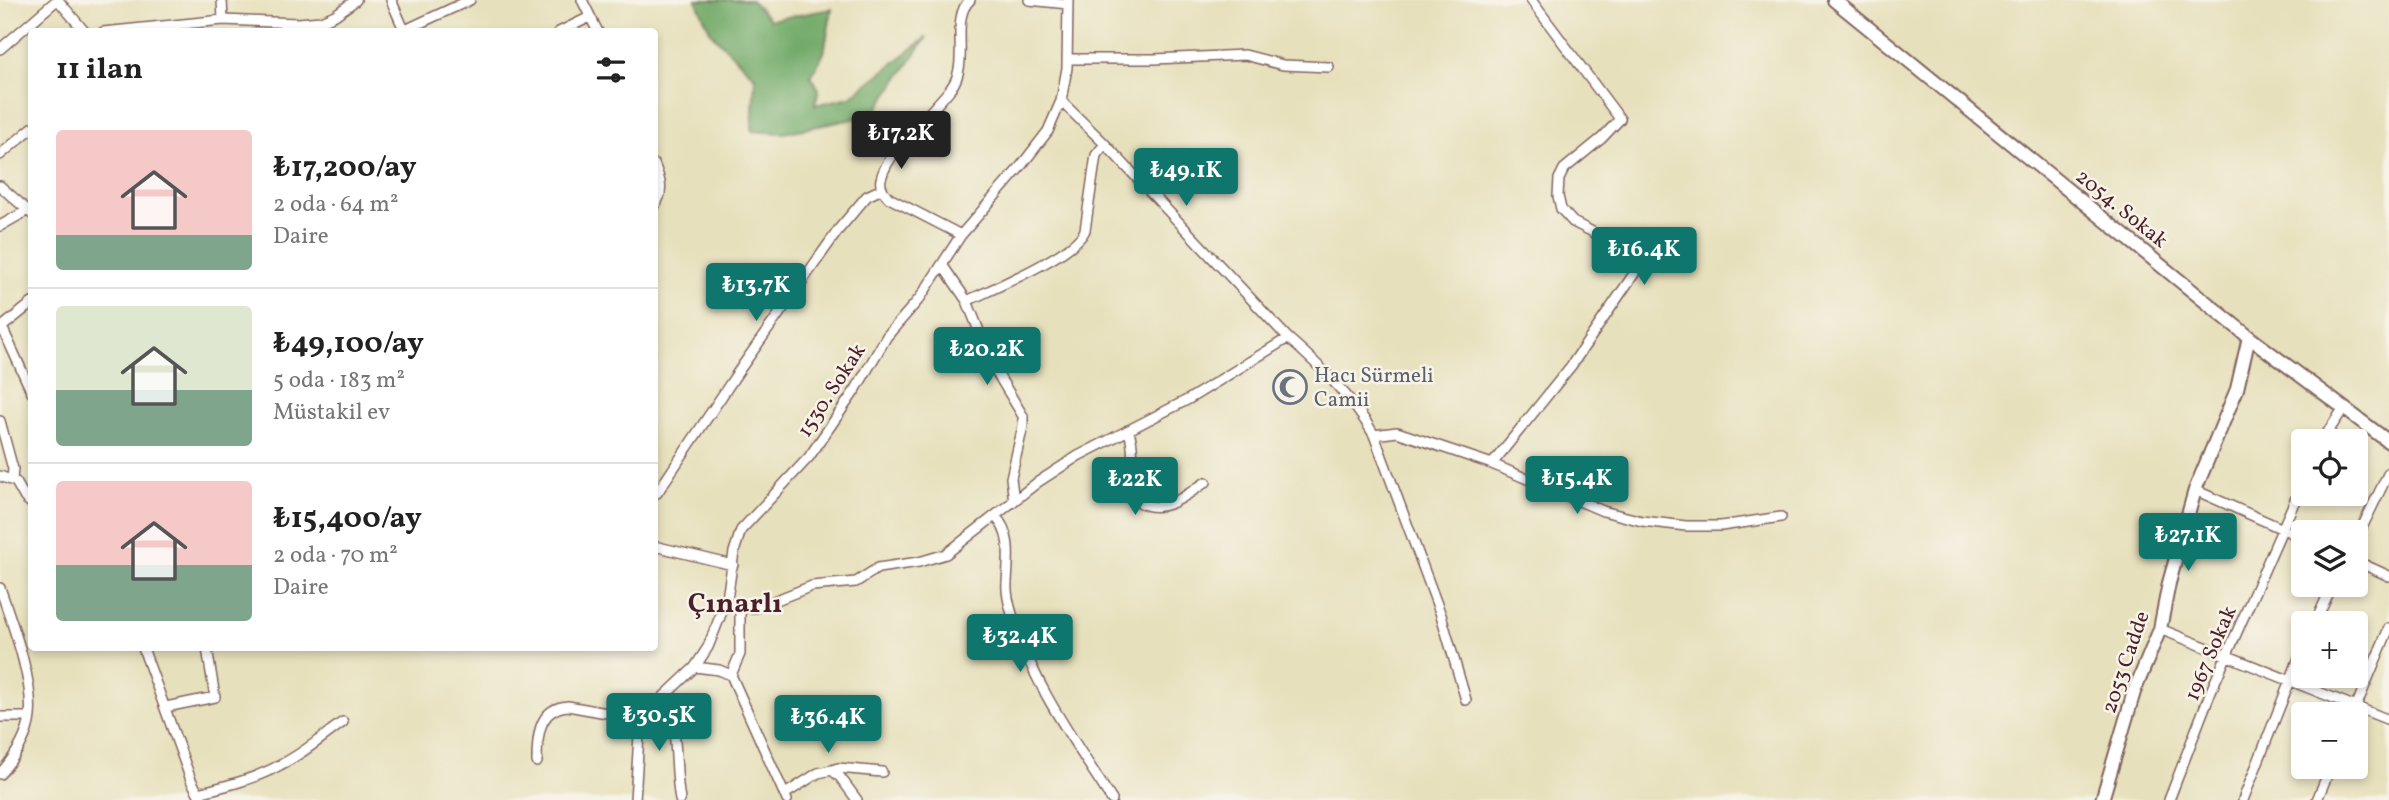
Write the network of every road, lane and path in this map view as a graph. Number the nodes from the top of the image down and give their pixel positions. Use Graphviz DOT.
graph roads {
  1 [pos="57,0"];
  2 [pos="222,0"];
  3 [pos="356,0"];
  4 [pos="391,0"];
  5 [pos="470,0"];
  6 [pos="582,0"];
  7 [pos="970,0"];
  8 [pos="1029,0"];
  9 [pos="1531,0"];
  10 [pos="1834,0"];
  11 [pos="1068,2"];
  12 [pos="590,17"];
  13 [pos="223,20"];
  14 [pos="299,27"];
  15 [pos="82,28"];
  16 [pos="170,28"];
  17 [pos="404,28"];
  18 [pos="411,28"];
  19 [pos="567,28"];
  20 [pos="596,28"];
  21 [pos="0,49"];
  22 [pos="1068,59"];
  23 [pos="1329,67"];
  24 [pos="1061,101"];
  25 [pos="28,131"];
  26 [pos="1105,144"];
  27 [pos="0,155"];
  28 [pos="658,178"];
  29 [pos="0,186"];
  30 [pos="882,189"];
  31 [pos="658,201"];
  32 [pos="28,210"];
  33 [pos="28,213"];
  34 [pos="0,226"];
  35 [pos="961,235"];
  36 [pos="943,266"];
  37 [pos="967,301"];
  38 [pos="28,306"];
  39 [pos="1,328"];
  40 [pos="2249,337"];
  41 [pos="1288,338"];
  42 [pos="28,385"];
  43 [pos="2343,409"];
  44 [pos="0,421"];
  45 [pos="2330,429"];
  46 [pos="1128,430"];
  47 [pos="1374,435"];
  48 [pos="2389,442"];
  49 [pos="1492,464"];
  50 [pos="2389,472"];
  51 [pos="0,476"];
  52 [pos="12,479"];
  53 [pos="1206,482"];
  54 [pos="2194,489"];
  55 [pos="658,492"];
  56 [pos="28,501"];
  57 [pos="1014,501"];
  58 [pos="2292,506"];
  59 [pos="995,516"];
  60 [pos="1780,517"];
  61 [pos="2366,520"];
  62 [pos="2282,529"];
  63 [pos="2291,533"];
  64 [pos="658,547"];
  65 [pos="733,565"];
  66 [pos="2368,566"];
  67 [pos="2389,576"];
  68 [pos="0,589"];
  69 [pos="723,607"];
  70 [pos="740,608"];
  71 [pos="2389,628"];
  72 [pos="2160,629"];
  73 [pos="144,651"];
  74 [pos="207,651"];
  75 [pos="2228,656"];
  76 [pos="695,667"];
  77 [pos="732,675"];
  78 [pos="2291,675"];
  79 [pos="2289,680"];
  80 [pos="665,696"];
  81 [pos="1466,700"];
  82 [pos="2337,702"];
  83 [pos="2357,702"];
  84 [pos="166,707"];
  85 [pos="2368,714"];
  86 [pos="0,717"];
  87 [pos="30,717"];
  88 [pos="640,719"];
  89 [pos="2389,720"];
  90 [pos="342,722"];
  91 [pos="537,762"];
  92 [pos="832,770"];
  93 [pos="882,772"];
  94 [pos="0,774"];
  95 [pos="2326,779"];
  96 [pos="200,797"];
  97 [pos="786,797"];
  98 [pos="635,800"];
  99 [pos="680,800"];
  100 [pos="857,800"];
  101 [pos="1112,800"];
  102 [pos="2102,800"];
  103 [pos="2169,800"];
  104 [pos="2243,800"];
  105 [pos="2317,800"];
  1 -- 15 [label="street"];
  1 -- 21 [label="street"];
  2 -- 13 [label="street"];
  3 -- 14 [label="street"];
  4 -- 17 [label="street"];
  5 -- 18 [label="street"];
  6 -- 12 [label="street"];
  7 -- 30 [label="street"];
  8 -- 11 [label="street"];
  9 -- 49 [label="street"];
  10 -- 40 [label="main road, 2054. Sokak"];
  11 -- 22 [label="street, 1530. Sokak"];
  12 -- 19 [label="street"];
  12 -- 20 [label="street"];
  13 -- 14 [label="street"];
  13 -- 16 [label="street"];
  22 -- 23 [label="street"];
  22 -- 24 [label="street, 1530. Sokak"];
  24 -- 26 [label="street"];
  24 -- 35 [label="street, 1530. Sokak"];
  25 -- 27 [label="street"];
  26 -- 37 [label="street"];
  26 -- 41 [label="street"];
  28 -- 31 [label="street"];
  29 -- 32 [label="street"];
  30 -- 35 [label="street"];
  30 -- 55 [label="street"];
  33 -- 34 [label="street"];
  35 -- 36 [label="street, 1530. Sokak"];
  36 -- 37 [label="street"];
  36 -- 65 [label="street, 1530. Sokak"];
  37 -- 57 [label="street"];
  38 -- 39 [label="street"];
  39 -- 42 [label="street"];
  40 -- 43 [label="main road, 2054. Sokak"];
  40 -- 54 [label="main road, 2053 Cadde"];
  41 -- 46 [label="street"];
  41 -- 47 [label="street"];
  43 -- 45 [label="street"];
  43 -- 48 [label="main road, 2054. Sokak"];
  44 -- 52 [label="street"];
  46 -- 53 [label="street"];
  46 -- 57 [label="street"];
  47 -- 49 [label="street"];
  47 -- 81 [label="street"];
  49 -- 60 [label="street"];
  50 -- 61 [label="street"];
  51 -- 52 [label="street"];
  52 -- 56 [label="street"];
  54 -- 62 [label="street"];
  54 -- 72 [label="main road, 2053 Cadde"];
  57 -- 59 [label="street"];
  58 -- 62 [label="street, 1967 Sokak"];
  59 -- 70 [label="street"];
  59 -- 101 [label="street"];
  62 -- 63 [label="street"];
  62 -- 75 [label="street, 1967 Sokak"];
  64 -- 65 [label="street"];
  65 -- 69 [label="street, 1530. Sokak"];
  66 -- 67 [label="street"];
  68 -- 87 [label="street"];
  69 -- 70 [label="street"];
  69 -- 76 [label="street, 1530. Sokak"];
  70 -- 77 [label="street"];
  71 -- 83 [label="street"];
  72 -- 75 [label="street"];
  72 -- 102 [label="main road, 2053 Cadde"];
  73 -- 84 [label="street"];
  74 -- 84 [label="street"];
  75 -- 79 [label="street"];
  75 -- 103 [label="street, 1967 Sokak"];
  76 -- 77 [label="street"];
  76 -- 80 [label="street, 1530. Sokak"];
  77 -- 97 [label="street"];
  78 -- 79 [label="street"];
  79 -- 82 [label="street"];
  79 -- 104 [label="street"];
  80 -- 88 [label="street, 1530. Sokak"];
  80 -- 99 [label="street"];
  84 -- 96 [label="street"];
  85 -- 89 [label="street"];
  86 -- 87 [label="street"];
  87 -- 94 [label="street"];
  88 -- 91 [label="street"];
  88 -- 98 [label="street"];
  90 -- 96 [label="street"];
  92 -- 93 [label="street"];
  92 -- 97 [label="street"];
  92 -- 100 [label="street"];
  95 -- 105 [label="street"];
}
